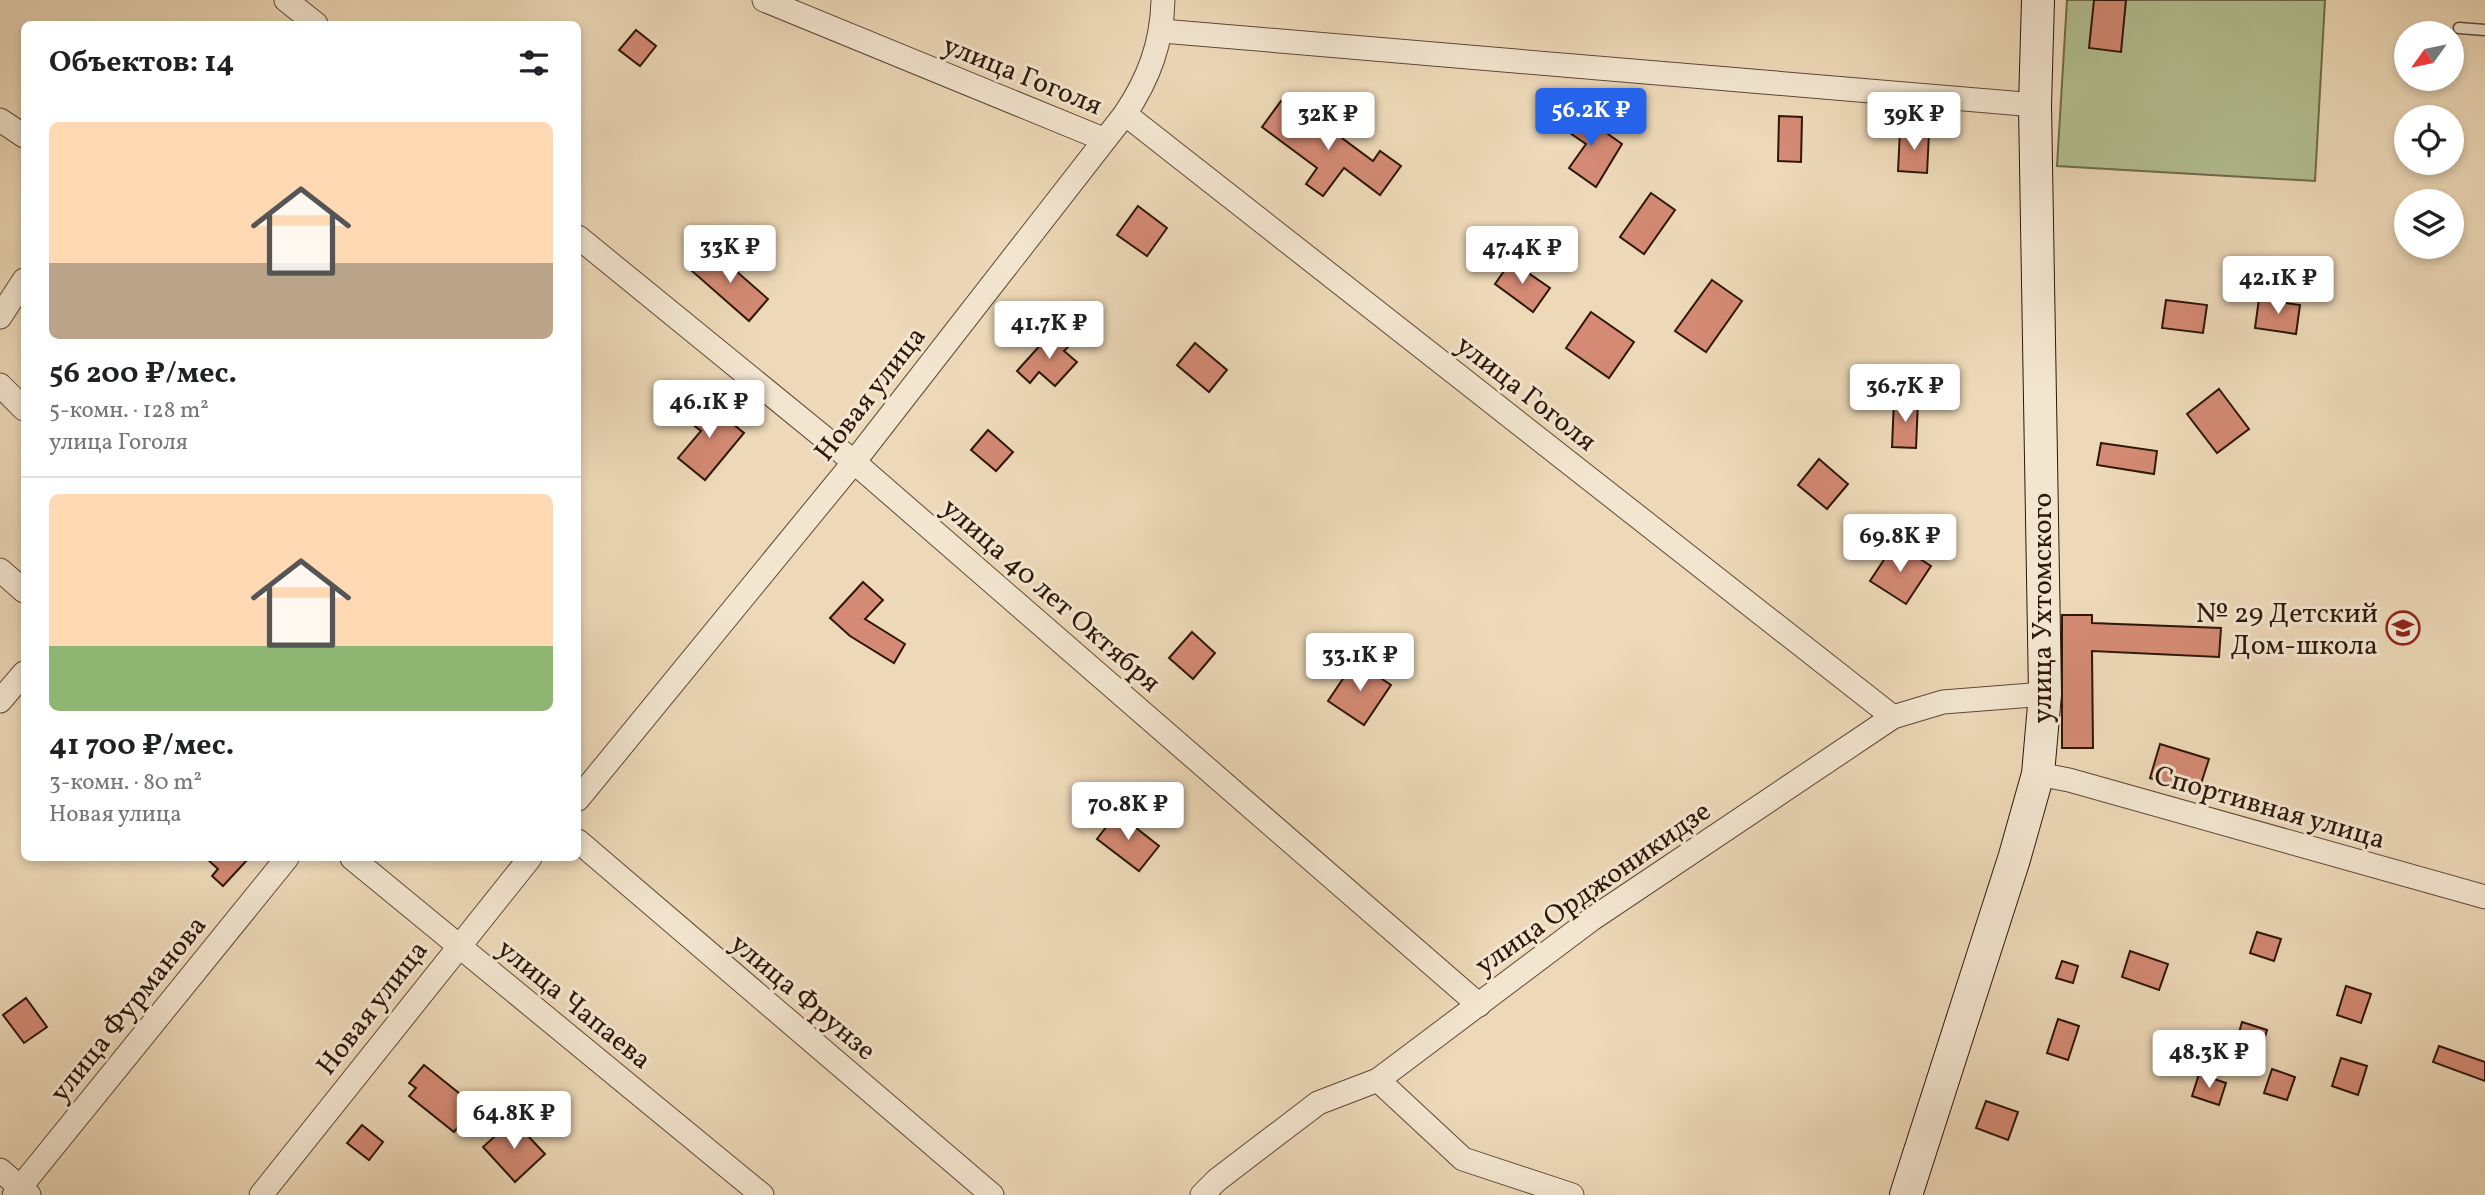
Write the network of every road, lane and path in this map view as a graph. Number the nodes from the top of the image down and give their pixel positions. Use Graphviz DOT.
graph roads {
  1 [pos="286,0"];
  2 [pos="764,0"];
  3 [pos="1163,0"];
  4 [pos="2038,0"];
  5 [pos="312,21"];
  6 [pos="2464,28"];
  7 [pos="2485,30"];
  8 [pos="1162,31"];
  9 [pos="2035,105"];
  10 [pos="1125,114"];
  11 [pos="0,120"];
  12 [pos="21,134"];
  13 [pos="1104,139"];
  14 [pos="581,239"];
  15 [pos="21,285"];
  16 [pos="0,317"];
  17 [pos="0,385"];
  18 [pos="21,406"];
  19 [pos="854,462"];
  20 [pos="0,570"];
  21 [pos="21,588"];
  22 [pos="21,676"];
  23 [pos="2045,694"];
  24 [pos="0,701"];
  25 [pos="1893,717"];
  26 [pos="2038,774"];
  27 [pos="581,795"];
  28 [pos="581,844"];
  29 [pos="285,861"];
  30 [pos="356,861"];
  31 [pos="528,861"];
  32 [pos="2485,897"];
  33 [pos="458,945"];
  34 [pos="1479,1005"];
  35 [pos="1378,1080"];
  36 [pos="0,1170"];
  37 [pos="21,1193"];
  38 [pos="261,1195"];
  39 [pos="762,1195"];
  40 [pos="992,1195"];
  41 [pos="1202,1195"];
  42 [pos="1572,1195"];
  43 [pos="1906,1195"];
  1 -- 5 [label="street"];
  2 -- 13 [label="street, улица Гоголя"];
  3 -- 8 [label="street, Новая улица"];
  4 -- 9 [label="main road, улица Ухтомского"];
  6 -- 7 [label="lane"];
  8 -- 9 [label="street"];
  8 -- 10 [label="street, Новая улица"];
  9 -- 23 [label="main road, улица Ухтомского"];
  10 -- 13 [label="street, Новая улица"];
  10 -- 25 [label="street, улица Гоголя"];
  11 -- 12 [label="street"];
  13 -- 19 [label="street, Новая улица"];
  14 -- 19 [label="street, улица 40 лет Октября"];
  15 -- 16 [label="street"];
  17 -- 18 [label="street"];
  19 -- 27 [label="street, Новая улица"];
  19 -- 34 [label="street, улица 40 лет Октября"];
  20 -- 21 [label="street"];
  22 -- 24 [label="street"];
  23 -- 25 [label="street, улица Орджоникидзе"];
  23 -- 26 [label="main road, улица Ухтомского"];
  25 -- 34 [label="street, улица Орджоникидзе"];
  26 -- 32 [label="street, Спортивная улица"];
  26 -- 43 [label="main road, улица Ухтомского"];
  28 -- 40 [label="street, улица Фрунзе"];
  29 -- 37 [label="street, улица Фурманова"];
  30 -- 33 [label="street, улица Чапаева"];
  31 -- 33 [label="street, Новая улица"];
  33 -- 38 [label="street, Новая улица"];
  33 -- 39 [label="street, улица Чапаева"];
  34 -- 35 [label="street, улица Орджоникидзе"];
  35 -- 41 [label="street, улица Орджоникидзе"];
  35 -- 42 [label="street"];
  36 -- 37 [label="street"];
}
